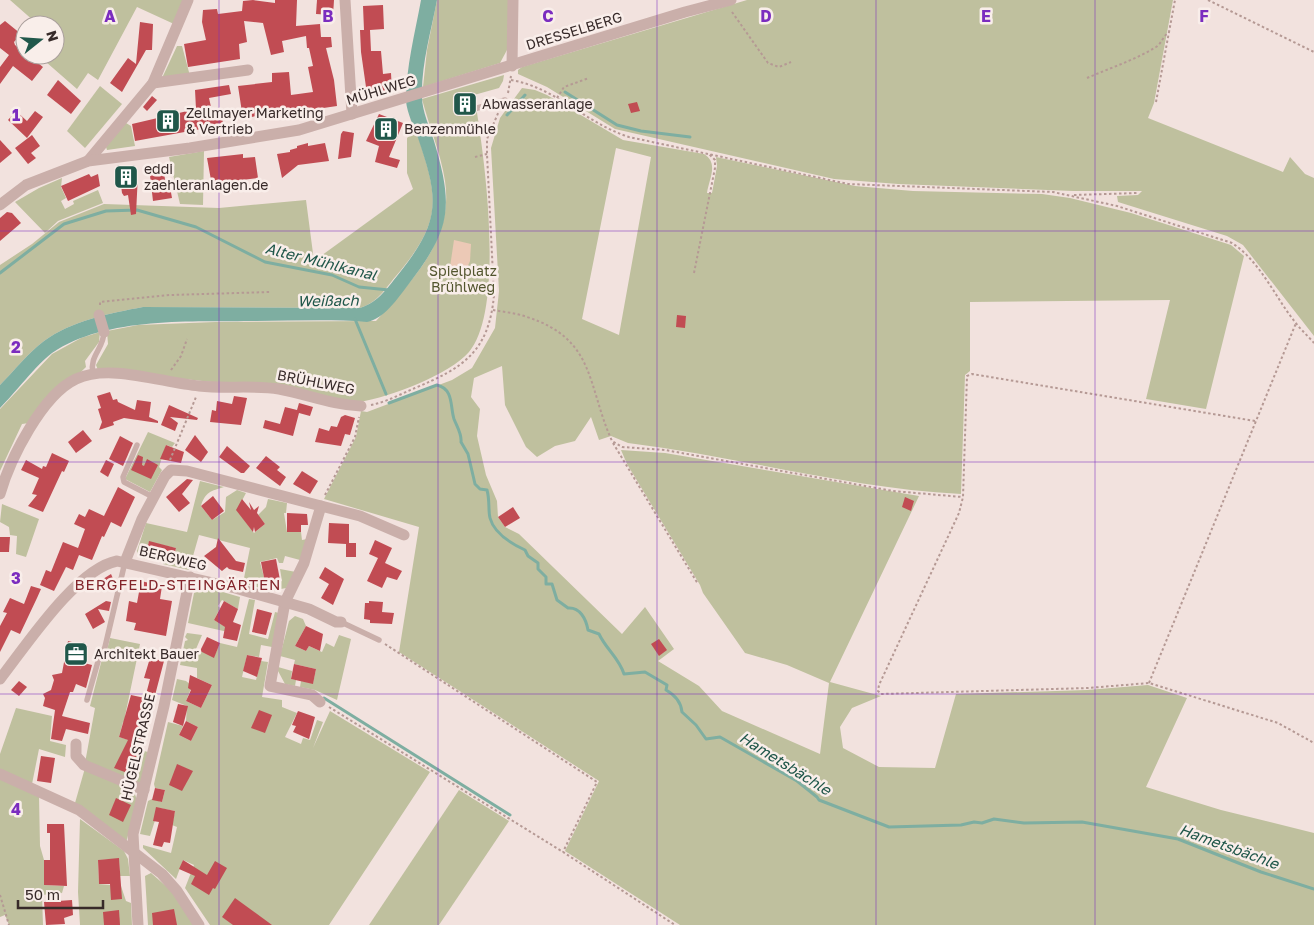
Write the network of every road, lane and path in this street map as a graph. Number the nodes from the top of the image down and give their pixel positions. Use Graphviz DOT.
graph roads {
  1 [pos="188,0"];
  2 [pos="345,0"];
  3 [pos="513,0"];
  4 [pos="1175,0"];
  5 [pos="1208,0"];
  6 [pos="728,1"];
  7 [pos="1169,32"];
  8 [pos="1314,52"];
  9 [pos="791,62"];
  10 [pos="512,66"];
  11 [pos="248,70"];
  12 [pos="590,78"];
  13 [pos="1087,78"];
  14 [pos="511,80"];
  15 [pos="153,83"];
  16 [pos="557,98"];
  17 [pos="505,100"];
  18 [pos="1156,102"];
  19 [pos="467,111"];
  20 [pos="352,114"];
  21 [pos="707,152"];
  22 [pos="487,154"];
  23 [pos="475,157"];
  24 [pos="88,161"];
  25 [pos="1136,193"];
  26 [pos="1072,195"];
  27 [pos="0,205"];
  28 [pos="694,273"];
  29 [pos="270,292"];
  30 [pos="493,310"];
  31 [pos="99,315"];
  32 [pos="1296,323"];
  33 [pos="104,332"];
  34 [pos="186,339"];
  35 [pos="1314,343"];
  36 [pos="93,373"];
  37 [pos="165,381"];
  38 [pos="200,387"];
  39 [pos="361,406"];
  40 [pos="1255,420"];
  41 [pos="612,441"];
  42 [pos="137,445"];
  43 [pos="168,472"];
  44 [pos="0,494"];
  45 [pos="154,497"];
  46 [pos="963,497"];
  47 [pos="321,506"];
  48 [pos="404,535"];
  49 [pos="125,562"];
  50 [pos="190,577"];
  51 [pos="698,584"];
  52 [pos="285,602"];
  53 [pos="341,622"];
  54 [pos="379,640"];
  55 [pos="0,678"];
  56 [pos="1149,684"];
  57 [pos="316,698"];
  58 [pos="87,700"];
  59 [pos="1314,742"];
  60 [pos="76,744"];
  61 [pos="0,774"];
  62 [pos="144,790"];
  63 [pos="563,852"];
  64 [pos="135,853"];
  65 [pos="0,895"];
  66 [pos="9,925"];
  67 [pos="138,925"];
  68 [pos="199,925"];
  69 [pos="675,925"];
  1 -- 15 [label="street"];
  2 -- 20 [label="street"];
  3 -- 10 [label="street"];
  4 -- 7 [label="path"];
  5 -- 8 [label="path"];
  6 -- 9 [label="path"];
  6 -- 10 [label="street, DRESSELBERG"];
  7 -- 13 [label="path"];
  7 -- 18 [label="path"];
  10 -- 14 [label="path, BRÜHLWEG"];
  10 -- 20 [label="street, MÜHLWEG"];
  11 -- 15 [label="street"];
  12 -- 16 [label="path"];
  14 -- 16 [label="path"];
  14 -- 17 [label="path, BRÜHLWEG"];
  15 -- 24 [label="street"];
  16 -- 21 [label="path"];
  17 -- 19 [label="lane"];
  17 -- 22 [label="path, BRÜHLWEG"];
  20 -- 24 [label="street, MÜHLWEG"];
  21 -- 26 [label="path"];
  21 -- 28 [label="path"];
  22 -- 23 [label="path"];
  22 -- 30 [label="path, BRÜHLWEG"];
  24 -- 27 [label="street, MÜHLWEG"];
  25 -- 26 [label="path"];
  26 -- 32 [label="path"];
  29 -- 31 [label="path"];
  30 -- 39 [label="path, BRÜHLWEG"];
  30 -- 41 [label="path"];
  31 -- 33 [label="street"];
  32 -- 35 [label="path"];
  32 -- 40 [label="path"];
  33 -- 36 [label="lane"];
  34 -- 37 [label="path"];
  36 -- 37 [label="street, BRÜHLWEG"];
  36 -- 44 [label="street"];
  37 -- 38 [label="street, BRÜHLWEG"];
  38 -- 39 [label="street, BRÜHLWEG"];
  38 -- 43 [label="path"];
  39 -- 47 [label="path"];
  40 -- 46 [label="path"];
  40 -- 56 [label="path"];
  41 -- 46 [label="path"];
  41 -- 51 [label="path"];
  42 -- 45 [label="lane"];
  43 -- 45 [label="street"];
  43 -- 47 [label="street"];
  45 -- 49 [label="street"];
  46 -- 56 [label="path"];
  47 -- 48 [label="street"];
  47 -- 52 [label="street"];
  49 -- 50 [label="street, BERGWEG"];
  49 -- 55 [label="street, BERGWEG"];
  49 -- 58 [label="lane"];
  50 -- 52 [label="street, BERGWEG"];
  50 -- 62 [label="street, HÜGELSTRASSE"];
  52 -- 53 [label="street, BERGWEG"];
  52 -- 57 [label="street"];
  53 -- 54 [label="lane, BERGWEG"];
  54 -- 63 [label="path"];
  56 -- 59 [label="path"];
  57 -- 63 [label="path"];
  60 -- 62 [label="street"];
  61 -- 64 [label="street"];
  62 -- 64 [label="street, HÜGELSTRASSE"];
  63 -- 69 [label="path"];
  64 -- 67 [label="street, HÜGELSTRASSE"];
  64 -- 68 [label="street"];
  65 -- 66 [label="path"];
}
